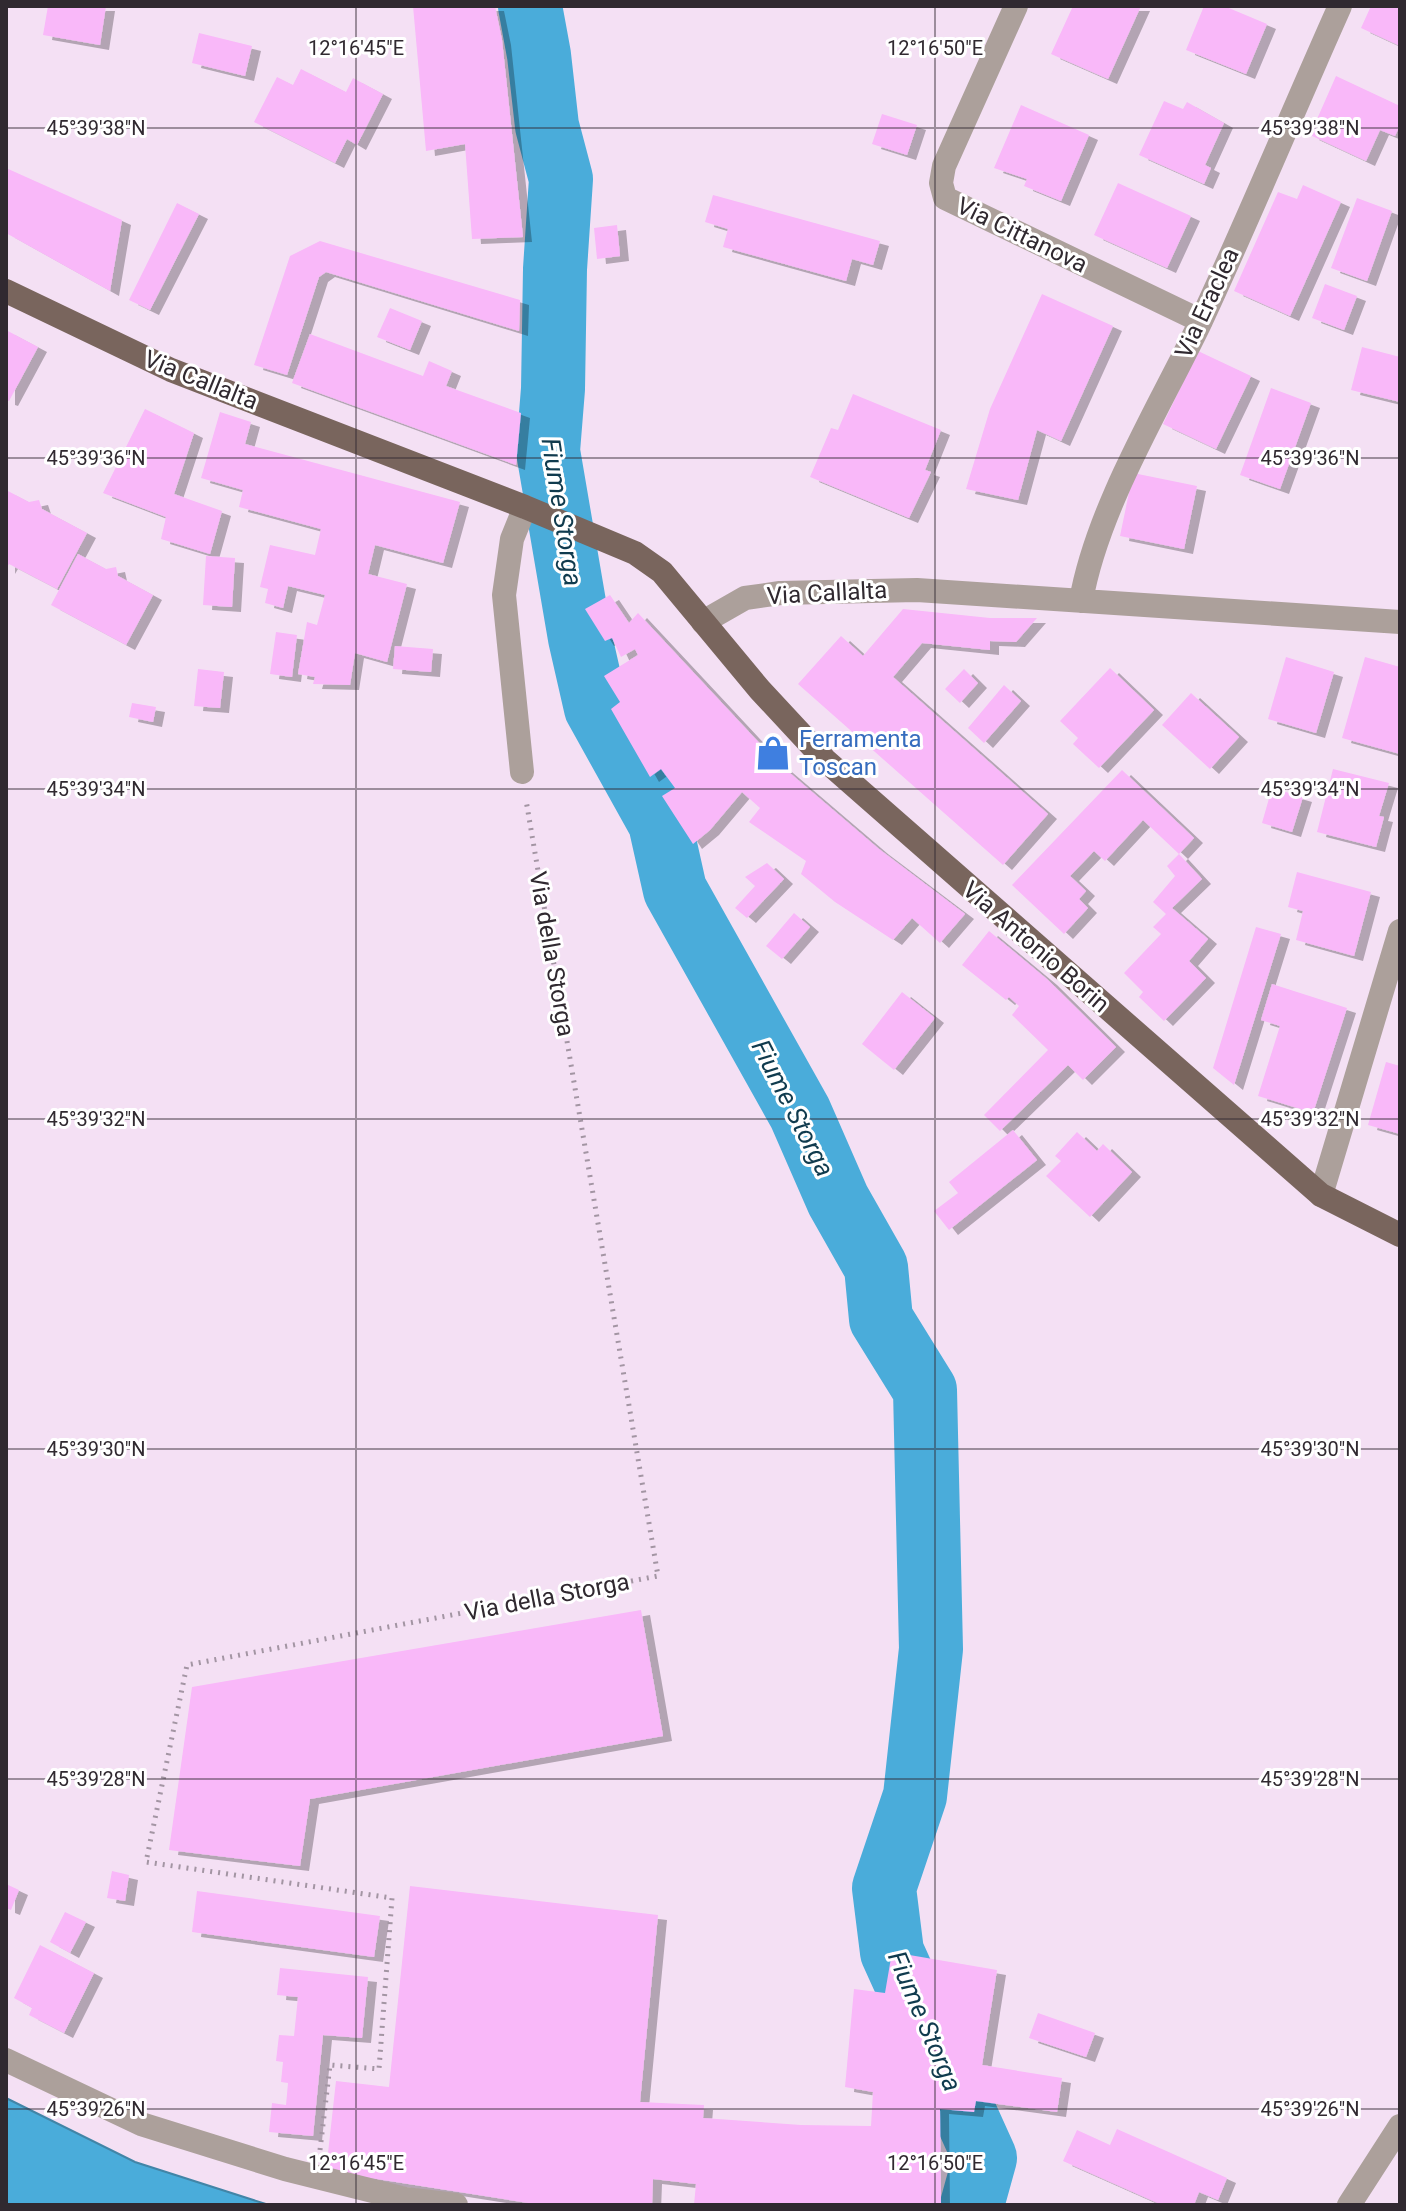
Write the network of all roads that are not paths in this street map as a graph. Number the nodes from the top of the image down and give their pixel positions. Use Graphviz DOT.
graph roads {
  1 [pos="1016,6"];
  2 [pos="1340,6"];
  3 [pos="6,291"];
  4 [pos="1201,321"];
  5 [pos="528,508"];
  6 [pos="1081,601"];
  7 [pos="703,622"];
  8 [pos="1400,622"];
  9 [pos="522,772"];
  10 [pos="1400,931"];
  11 [pos="1321,1195"];
  12 [pos="1400,1235"];
  13 [pos="6,2060"];
  14 [pos="1400,2126"];
  15 [pos="456,2205"];
  16 [pos="1349,2205"];
  1 -- 4 [label="street, Via Cittanova"];
  2 -- 4 [label="street, Via Eraclea"];
  3 -- 5 [label="main road, Via Callalta"];
  4 -- 6 [label="street, Via Eraclea"];
  5 -- 7 [label="main road, Via Callalta"];
  5 -- 9 [label="street"];
  6 -- 7 [label="street, Via Callalta"];
  6 -- 8 [label="street, Via Callalta"];
  7 -- 11 [label="main road, Via Antonio Borin"];
  10 -- 11 [label="street"];
  11 -- 12 [label="main road, Via Antonio Borin"];
  13 -- 15 [label="street"];
  14 -- 16 [label="street"];
}
